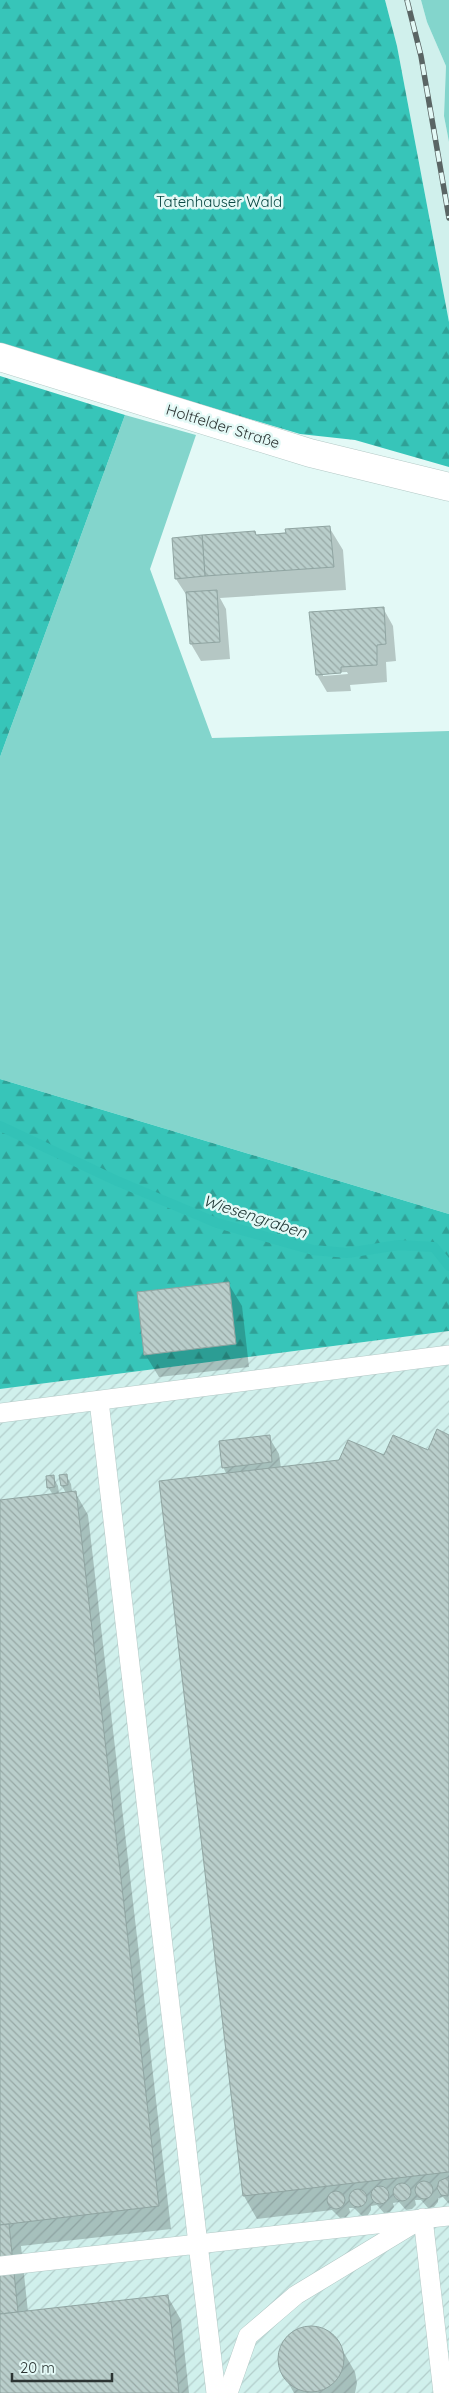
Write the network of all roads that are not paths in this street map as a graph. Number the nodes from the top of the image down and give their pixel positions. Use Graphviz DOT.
graph roads {
  1 [pos="0,357"];
  2 [pos="449,487"];
  3 [pos="449,1355"];
  4 [pos="99,1401"];
  5 [pos="0,1413"];
  6 [pos="449,2216"];
  7 [pos="423,2218"];
  8 [pos="198,2244"];
  9 [pos="0,2266"];
  10 [pos="216,2393"];
  11 [pos="228,2393"];
  12 [pos="443,2393"];
  1 -- 2 [label="street, Holtfelder Straße"];
  3 -- 4 [label="lane"];
  4 -- 5 [label="lane"];
  4 -- 8 [label="lane"];
  6 -- 7 [label="lane"];
  7 -- 8 [label="lane"];
  7 -- 11 [label="lane"];
  7 -- 12 [label="lane"];
  8 -- 9 [label="lane"];
  8 -- 10 [label="lane"];
}
